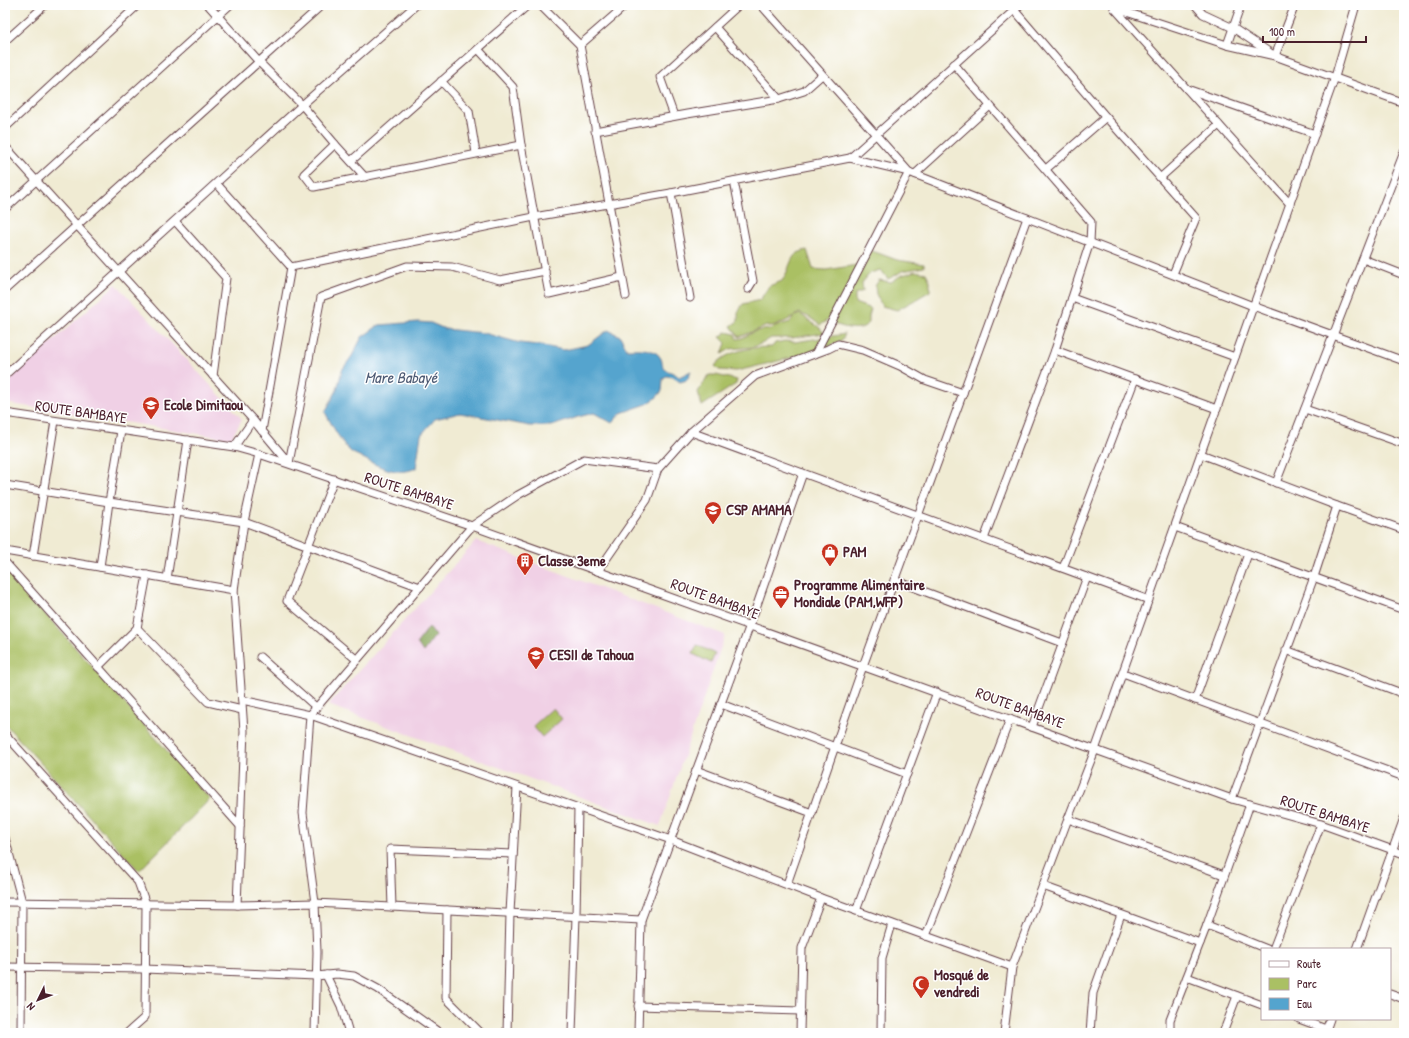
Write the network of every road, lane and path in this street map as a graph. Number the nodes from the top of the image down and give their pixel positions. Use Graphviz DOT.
graph roads {
  1 [pos="45,5"];
  2 [pos="138,5"];
  3 [pos="208,5"];
  4 [pos="230,5"];
  5 [pos="322,5"];
  6 [pos="416,5"];
  7 [pos="528,5"];
  8 [pos="540,5"];
  9 [pos="626,5"];
  10 [pos="739,5"];
  11 [pos="761,5"];
  12 [pos="1195,5"];
  13 [pos="1241,5"];
  14 [pos="1295,5"];
  15 [pos="1356,5"];
  16 [pos="1015,7"];
  17 [pos="1113,7"];
  18 [pos="218,16"];
  19 [pos="715,27"];
  20 [pos="1233,28"];
  21 [pos="5,41"];
  22 [pos="580,45"];
  23 [pos="1227,45"];
  24 [pos="478,49"];
  25 [pos="1275,56"];
  26 [pos="259,62"];
  27 [pos="954,64"];
  28 [pos="822,75"];
  29 [pos="1335,77"];
  30 [pos="441,81"];
  31 [pos="1186,88"];
  32 [pos="779,99"];
  33 [pos="1404,103"];
  34 [pos="302,105"];
  35 [pos="990,106"];
  36 [pos="674,116"];
  37 [pos="1106,117"];
  38 [pos="1219,126"];
  39 [pos="5,128"];
  40 [pos="595,131"];
  41 [pos="876,134"];
  42 [pos="1315,134"];
  43 [pos="335,144"];
  44 [pos="522,145"];
  45 [pos="5,146"];
  46 [pos="1404,152"];
  47 [pos="476,153"];
  48 [pos="850,158"];
  49 [pos="351,162"];
  50 [pos="1046,170"];
  51 [pos="912,173"];
  52 [pos="365,177"];
  53 [pos="1160,178"];
  54 [pos="36,181"];
  55 [pos="734,181"];
  56 [pos="217,184"];
  57 [pos="671,193"];
  58 [pos="608,204"];
  59 [pos="1290,204"];
  60 [pos="5,209"];
  61 [pos="534,217"];
  62 [pos="1027,218"];
  63 [pos="175,221"];
  64 [pos="77,226"];
  65 [pos="1090,242"];
  66 [pos="1363,260"];
  67 [pos="291,267"];
  68 [pos="545,271"];
  69 [pos="119,272"];
  70 [pos="1173,274"];
  71 [pos="1404,275"];
  72 [pos="622,277"];
  73 [pos="748,289"];
  74 [pos="5,290"];
  75 [pos="626,296"];
  76 [pos="690,298"];
  77 [pos="1072,298"];
  78 [pos="1254,306"];
  79 [pos="1334,335"];
  80 [pos="1055,350"];
  81 [pos="815,354"];
  82 [pos="1235,357"];
  83 [pos="1404,361"];
  84 [pos="5,375"];
  85 [pos="213,376"];
  86 [pos="1135,379"];
  87 [pos="963,393"];
  88 [pos="1217,409"];
  89 [pos="1305,409"];
  90 [pos="5,413"];
  91 [pos="253,420"];
  92 [pos="55,421"];
  93 [pos="121,431"];
  94 [pos="262,431"];
  95 [pos="691,432"];
  96 [pos="188,440"];
  97 [pos="1404,444"];
  98 [pos="234,447"];
  99 [pos="259,454"];
  100 [pos="1201,454"];
  101 [pos="289,463"];
  102 [pos="658,469"];
  103 [pos="803,473"];
  104 [pos="334,479"];
  105 [pos="1276,483"];
  106 [pos="5,485"];
  107 [pos="43,492"];
  108 [pos="109,502"];
  109 [pos="1337,506"];
  110 [pos="177,512"];
  111 [pos="918,515"];
  112 [pos="244,522"];
  113 [pos="472,526"];
  114 [pos="1175,527"];
  115 [pos="1404,530"];
  116 [pos="984,539"];
  117 [pos="308,547"];
  118 [pos="5,551"];
  119 [pos="1248,554"];
  120 [pos="33,556"];
  121 [pos="5,562"];
  122 [pos="100,567"];
  123 [pos="1063,568"];
  124 [pos="598,571"];
  125 [pos="147,575"];
  126 [pos="1087,577"];
  127 [pos="1314,577"];
  128 [pos="167,579"];
  129 [pos="894,580"];
  130 [pos="420,587"];
  131 [pos="234,590"];
  132 [pos="1149,600"];
  133 [pos="1404,610"];
  134 [pos="750,625"];
  135 [pos="137,628"];
  136 [pos="1062,643"];
  137 [pos="1286,650"];
  138 [pos="260,657"];
  139 [pos="357,660"];
  140 [pos="863,666"];
  141 [pos="98,667"];
  142 [pos="1123,673"];
  143 [pos="937,692"];
  144 [pos="1404,694"];
  145 [pos="242,700"];
  146 [pos="1195,700"];
  147 [pos="720,704"];
  148 [pos="317,708"];
  149 [pos="242,710"];
  150 [pos="310,715"];
  151 [pos="1010,719"];
  152 [pos="1260,724"];
  153 [pos="1032,727"];
  154 [pos="5,734"];
  155 [pos="834,747"];
  156 [pos="1096,750"];
  157 [pos="696,770"];
  158 [pos="907,774"];
  159 [pos="1404,777"];
  160 [pos="517,787"];
  161 [pos="1232,799"];
  162 [pos="1250,804"];
  163 [pos="578,808"];
  164 [pos="812,812"];
  165 [pos="1404,818"];
  166 [pos="1068,819"];
  167 [pos="1321,824"];
  168 [pos="240,826"];
  169 [pos="5,838"];
  170 [pos="671,840"];
  171 [pos="1393,851"];
  172 [pos="513,854"];
  173 [pos="1404,854"];
  174 [pos="1224,875"];
  175 [pos="787,884"];
  176 [pos="1043,886"];
  177 [pos="821,898"];
  178 [pos="5,902"];
  179 [pos="22,902"];
  180 [pos="315,903"];
  181 [pos="146,904"];
  182 [pos="237,905"];
  183 [pos="392,907"];
  184 [pos="447,910"];
  185 [pos="856,911"];
  186 [pos="510,913"];
  187 [pos="1121,915"];
  188 [pos="576,916"];
  189 [pos="641,920"];
  190 [pos="892,924"];
  191 [pos="1207,925"];
  192 [pos="926,936"];
  193 [pos="1200,943"];
  194 [pos="1264,948"];
  195 [pos="1273,948"];
  196 [pos="1357,948"];
  197 [pos="5,967"];
  198 [pos="1012,967"];
  199 [pos="22,968"];
  200 [pos="144,969"];
  201 [pos="326,975"];
  202 [pos="316,976"];
  203 [pos="1187,977"];
  204 [pos="1391,994"];
  205 [pos="1237,996"];
  206 [pos="1404,999"];
  207 [pos="1261,1005"];
  208 [pos="638,1006"];
  209 [pos="801,1011"];
  210 [pos="1301,1020"];
  211 [pos="1330,1020"];
  212 [pos="1326,1031"];
  213 [pos="21,1033"];
  214 [pos="127,1033"];
  215 [pos="315,1033"];
  216 [pos="349,1033"];
  217 [pos="440,1033"];
  218 [pos="481,1033"];
  219 [pos="506,1033"];
  220 [pos="572,1033"];
  221 [pos="638,1033"];
  222 [pos="800,1033"];
  223 [pos="881,1033"];
  224 [pos="1004,1033"];
  225 [pos="1090,1033"];
  226 [pos="1170,1033"];
  227 [pos="1223,1033"];
  1 -- 21 [label="street"];
  2 -- 39 [label="street"];
  3 -- 18 [label="street"];
  4 -- 18 [label="street"];
  5 -- 26 [label="street"];
  6 -- 34 [label="street"];
  7 -- 24 [label="street"];
  8 -- 22 [label="street"];
  9 -- 22 [label="street"];
  10 -- 19 [label="street"];
  11 -- 28 [label="street"];
  12 -- 20 [label="street"];
  13 -- 20 [label="street"];
  14 -- 25 [label="street"];
  15 -- 29 [label="street"];
  16 -- 27 [label="street"];
  16 -- 37 [label="street"];
  17 -- 23 [label="street"];
  17 -- 31 [label="street"];
  18 -- 26 [label="street"];
  18 -- 54 [label="street"];
  19 -- 32 [label="street"];
  19 -- 36 [label="street"];
  20 -- 23 [label="street"];
  20 -- 25 [label="street"];
  22 -- 40 [label="street"];
  23 -- 25 [label="street"];
  24 -- 30 [label="street"];
  24 -- 44 [label="street"];
  25 -- 29 [label="street"];
  26 -- 34 [label="street"];
  26 -- 64 [label="street"];
  27 -- 35 [label="street"];
  27 -- 41 [label="street"];
  28 -- 32 [label="street"];
  28 -- 41 [label="street"];
  29 -- 33 [label="street"];
  29 -- 42 [label="street"];
  30 -- 47 [label="street"];
  30 -- 49 [label="street"];
  31 -- 38 [label="street"];
  31 -- 42 [label="street"];
  32 -- 36 [label="street"];
  34 -- 43 [label="street"];
  34 -- 56 [label="street"];
  35 -- 50 [label="street"];
  35 -- 51 [label="street"];
  36 -- 40 [label="street"];
  37 -- 50 [label="street"];
  37 -- 53 [label="street"];
  38 -- 53 [label="street"];
  38 -- 59 [label="street"];
  40 -- 58 [label="street"];
  41 -- 48 [label="street"];
  41 -- 51 [label="street"];
  42 -- 59 [label="street"];
  43 -- 49 [label="street"];
  43 -- 52 [label="street"];
  44 -- 47 [label="street"];
  44 -- 61 [label="street"];
  45 -- 54 [label="street"];
  46 -- 66 [label="street"];
  47 -- 52 [label="street"];
  48 -- 51 [label="street"];
  48 -- 55 [label="street"];
  49 -- 52 [label="street"];
  50 -- 65 [label="street"];
  51 -- 62 [label="street"];
  51 -- 81 [label="street"];
  53 -- 70 [label="street"];
  54 -- 60 [label="street"];
  54 -- 64 [label="street"];
  55 -- 57 [label="street"];
  55 -- 73 [label="street"];
  56 -- 63 [label="street"];
  56 -- 67 [label="street"];
  57 -- 58 [label="street"];
  57 -- 76 [label="street"];
  58 -- 61 [label="street"];
  58 -- 72 [label="street"];
  59 -- 78 [label="street"];
  61 -- 67 [label="street"];
  61 -- 68 [label="street"];
  62 -- 65 [label="street"];
  62 -- 87 [label="street"];
  63 -- 69 [label="street"];
  63 -- 85 [label="street"];
  64 -- 69 [label="street"];
  64 -- 74 [label="street"];
  65 -- 70 [label="street"];
  65 -- 77 [label="street"];
  66 -- 71 [label="street"];
  66 -- 79 [label="street"];
  67 -- 94 [label="street"];
  68 -- 72 [label="street"];
  68 -- 101 [label="street"];
  69 -- 84 [label="street"];
  69 -- 85 [label="street"];
  70 -- 78 [label="street"];
  72 -- 75 [label="street"];
  77 -- 80 [label="street"];
  77 -- 82 [label="street"];
  78 -- 79 [label="street"];
  78 -- 82 [label="street"];
  79 -- 83 [label="street"];
  79 -- 89 [label="street"];
  80 -- 86 [label="street"];
  80 -- 116 [label="street"];
  81 -- 87 [label="street"];
  81 -- 95 [label="street"];
  82 -- 88 [label="street"];
  85 -- 91 [label="street"];
  86 -- 88 [label="street"];
  86 -- 123 [label="street"];
  87 -- 111 [label="street"];
  88 -- 100 [label="street"];
  89 -- 97 [label="street"];
  89 -- 105 [label="street"];
  90 -- 92 [label="street, ROUTE BAMBAYE"];
  91 -- 94 [label="street"];
  91 -- 98 [label="street"];
  92 -- 93 [label="street, ROUTE BAMBAYE"];
  92 -- 107 [label="street"];
  93 -- 96 [label="street, ROUTE BAMBAYE"];
  93 -- 108 [label="street"];
  94 -- 101 [label="street"];
  95 -- 102 [label="street"];
  95 -- 103 [label="street"];
  96 -- 98 [label="street, ROUTE BAMBAYE"];
  96 -- 110 [label="street"];
  98 -- 99 [label="street, ROUTE BAMBAYE"];
  99 -- 101 [label="street, ROUTE BAMBAYE"];
  99 -- 112 [label="street"];
  100 -- 105 [label="street"];
  100 -- 114 [label="street"];
  101 -- 104 [label="street, ROUTE BAMBAYE"];
  102 -- 113 [label="street"];
  102 -- 124 [label="street"];
  103 -- 111 [label="street"];
  103 -- 134 [label="street"];
  104 -- 113 [label="street, ROUTE BAMBAYE"];
  104 -- 117 [label="street"];
  105 -- 109 [label="street"];
  106 -- 107 [label="street"];
  107 -- 108 [label="street"];
  107 -- 120 [label="street"];
  108 -- 110 [label="street"];
  108 -- 122 [label="street"];
  109 -- 115 [label="street"];
  109 -- 127 [label="street"];
  110 -- 112 [label="street"];
  110 -- 128 [label="street"];
  111 -- 116 [label="street"];
  111 -- 129 [label="street"];
  112 -- 117 [label="street"];
  112 -- 131 [label="street"];
  113 -- 124 [label="street, ROUTE BAMBAYE"];
  113 -- 130 [label="street"];
  114 -- 119 [label="street"];
  114 -- 132 [label="street"];
  116 -- 123 [label="street"];
  117 -- 130 [label="street"];
  117 -- 139 [label="street"];
  118 -- 120 [label="street"];
  119 -- 127 [label="street"];
  119 -- 146 [label="street"];
  120 -- 122 [label="street"];
  121 -- 141 [label="street"];
  122 -- 125 [label="street"];
  123 -- 126 [label="street"];
  124 -- 134 [label="street, ROUTE BAMBAYE"];
  125 -- 128 [label="street"];
  125 -- 135 [label="street"];
  126 -- 132 [label="street"];
  126 -- 136 [label="street"];
  127 -- 133 [label="street"];
  127 -- 137 [label="street"];
  128 -- 131 [label="street"];
  129 -- 136 [label="street"];
  129 -- 140 [label="street"];
  130 -- 139 [label="street"];
  131 -- 145 [label="street"];
  132 -- 142 [label="street"];
  134 -- 140 [label="street, ROUTE BAMBAYE"];
  134 -- 147 [label="street"];
  135 -- 141 [label="street"];
  135 -- 149 [label="street"];
  136 -- 153 [label="street"];
  137 -- 144 [label="street"];
  137 -- 152 [label="street"];
  138 -- 148 [label="street"];
  139 -- 148 [label="street"];
  140 -- 143 [label="street, ROUTE BAMBAYE"];
  140 -- 155 [label="street"];
  141 -- 168 [label="street"];
  142 -- 146 [label="street"];
  142 -- 156 [label="street"];
  143 -- 151 [label="street, ROUTE BAMBAYE"];
  143 -- 158 [label="street"];
  145 -- 149 [label="street"];
  145 -- 150 [label="street"];
  146 -- 152 [label="street"];
  147 -- 155 [label="street"];
  147 -- 157 [label="street"];
  148 -- 150 [label="street"];
  149 -- 168 [label="street"];
  150 -- 160 [label="street"];
  150 -- 180 [label="street"];
  151 -- 153 [label="street, ROUTE BAMBAYE"];
  151 -- 192 [label="street"];
  152 -- 159 [label="street"];
  152 -- 161 [label="street"];
  153 -- 156 [label="street, ROUTE BAMBAYE"];
  154 -- 181 [label="street"];
  155 -- 158 [label="street"];
  155 -- 164 [label="street"];
  156 -- 161 [label="street, ROUTE BAMBAYE"];
  156 -- 166 [label="street"];
  157 -- 164 [label="street"];
  157 -- 170 [label="street"];
  158 -- 185 [label="street"];
  160 -- 163 [label="street"];
  160 -- 172 [label="street"];
  161 -- 162 [label="street, ROUTE BAMBAYE"];
  162 -- 167 [label="street, ROUTE BAMBAYE"];
  162 -- 174 [label="street"];
  163 -- 170 [label="street"];
  163 -- 188 [label="street"];
  164 -- 175 [label="street"];
  165 -- 171 [label="street"];
  166 -- 174 [label="street"];
  166 -- 176 [label="street"];
  167 -- 171 [label="street, ROUTE BAMBAYE"];
  167 -- 195 [label="street"];
  168 -- 182 [label="street"];
  169 -- 179 [label="street"];
  170 -- 175 [label="street"];
  170 -- 189 [label="street"];
  171 -- 173 [label="street, ROUTE BAMBAYE"];
  171 -- 196 [label="street"];
  172 -- 183 [label="street"];
  172 -- 186 [label="street"];
  174 -- 191 [label="street"];
  175 -- 177 [label="street"];
  176 -- 187 [label="street"];
  176 -- 198 [label="street"];
  177 -- 185 [label="street"];
  177 -- 209 [label="street"];
  178 -- 179 [label="street"];
  179 -- 181 [label="street"];
  179 -- 199 [label="street"];
  180 -- 182 [label="street"];
  180 -- 183 [label="street"];
  180 -- 202 [label="street"];
  181 -- 182 [label="street"];
  181 -- 200 [label="street"];
  183 -- 184 [label="street"];
  184 -- 186 [label="street"];
  184 -- 218 [label="street"];
  185 -- 190 [label="street"];
  186 -- 188 [label="street"];
  186 -- 219 [label="street"];
  187 -- 193 [label="street"];
  187 -- 225 [label="street"];
  188 -- 189 [label="street"];
  188 -- 220 [label="street"];
  189 -- 208 [label="street"];
  190 -- 192 [label="street"];
  190 -- 223 [label="street"];
  191 -- 193 [label="street"];
  191 -- 194 [label="street"];
  192 -- 198 [label="street"];
  193 -- 203 [label="street"];
  197 -- 199 [label="street"];
  198 -- 224 [label="street"];
  199 -- 200 [label="street"];
  199 -- 213 [label="street"];
  200 -- 202 [label="street"];
  200 -- 214 [label="street"];
  201 -- 202 [label="street"];
  201 -- 216 [label="street"];
  201 -- 217 [label="street"];
  202 -- 215 [label="street"];
  203 -- 205 [label="street"];
  203 -- 226 [label="street"];
  204 -- 206 [label="street"];
  205 -- 207 [label="street"];
  205 -- 227 [label="street"];
  208 -- 209 [label="street"];
  208 -- 221 [label="street"];
  209 -- 222 [label="street"];
  210 -- 212 [label="street"];
  211 -- 212 [label="street"];
}
